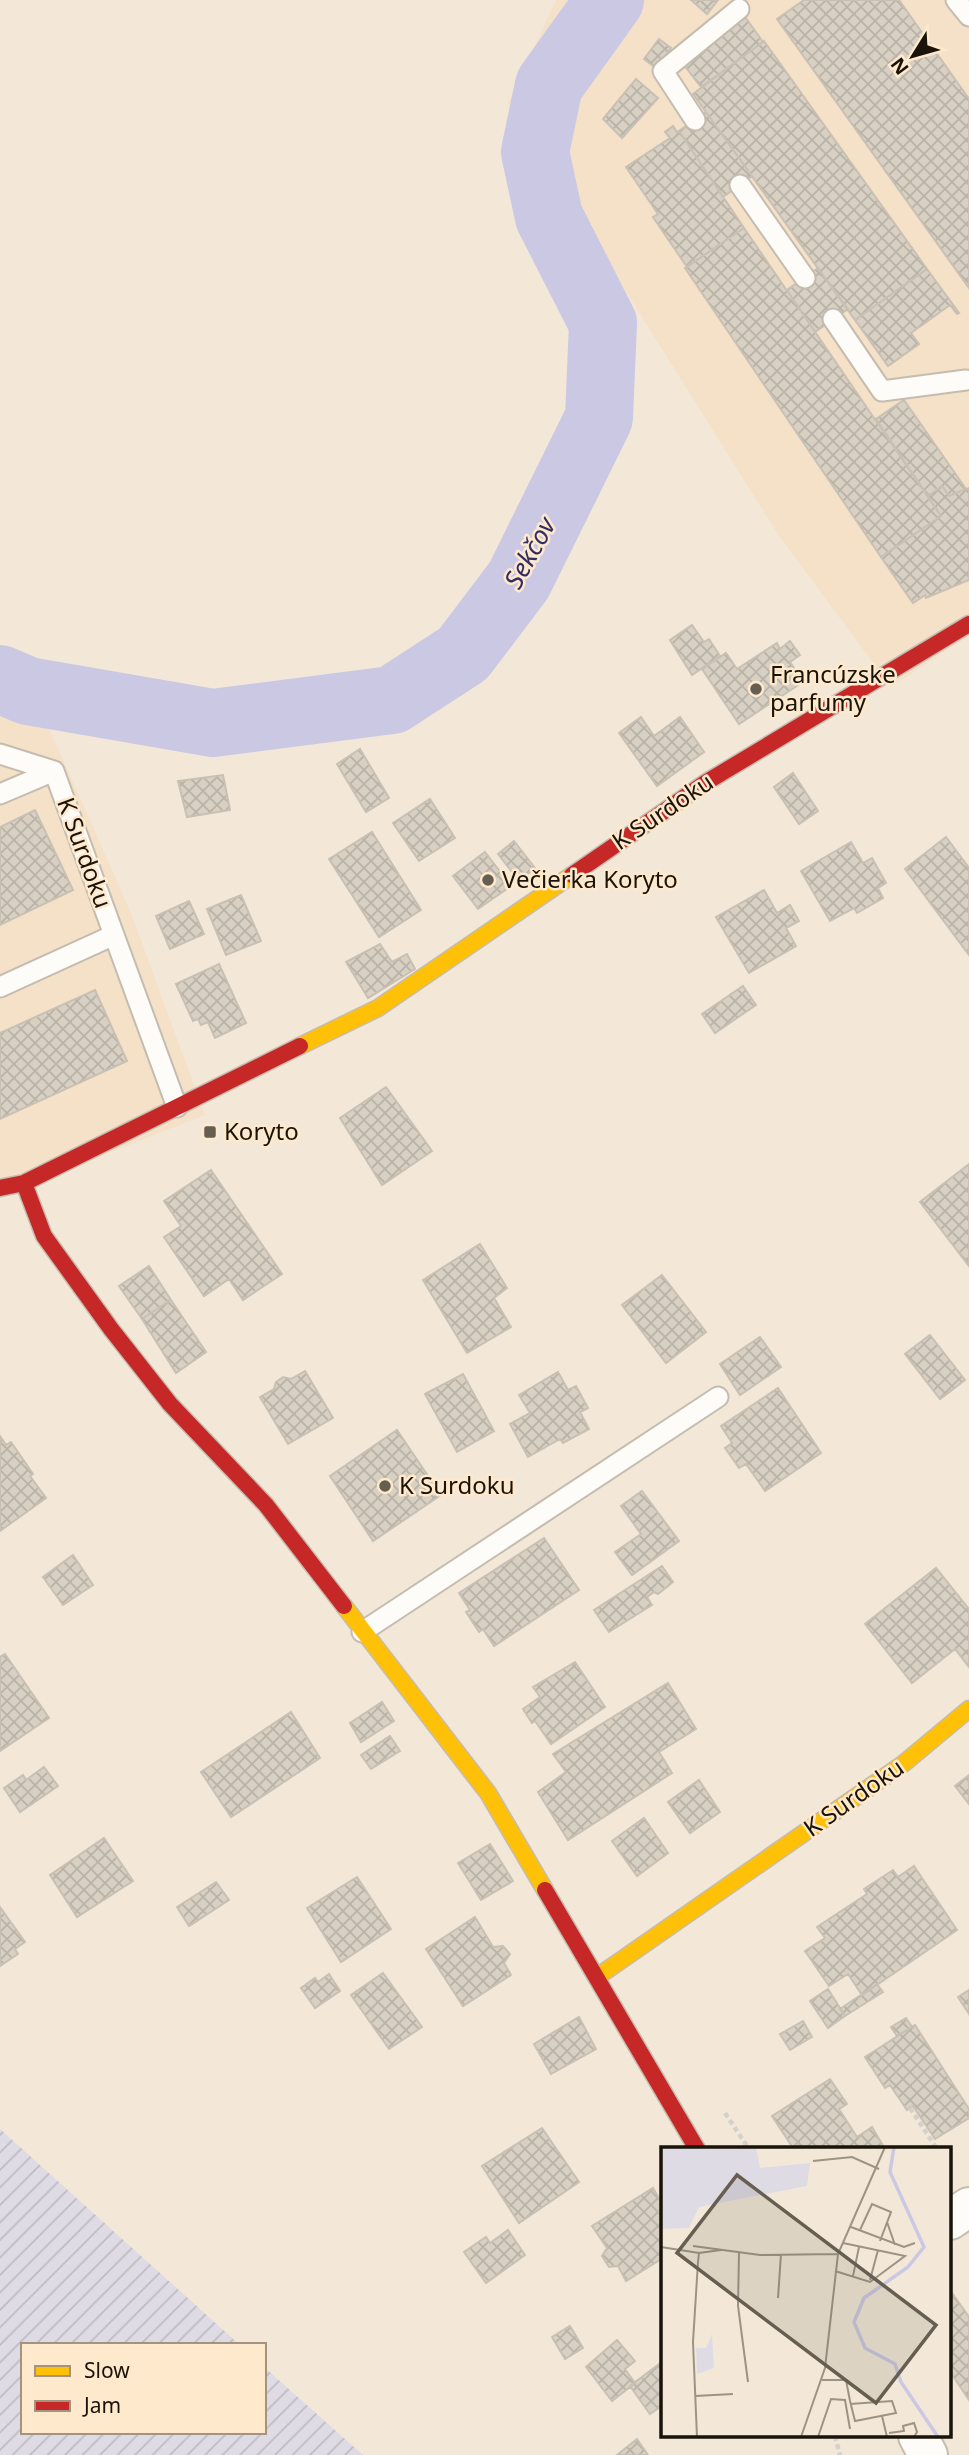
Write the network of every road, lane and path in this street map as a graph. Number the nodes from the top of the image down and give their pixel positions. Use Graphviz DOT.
graph roads {
  1 [pos="956,0"];
  2 [pos="739,9"];
  3 [pos="969,16"];
  4 [pos="695,120"];
  5 [pos="740,184"];
  6 [pos="805,278"];
  7 [pos="833,319"];
  8 [pos="968,380"];
  9 [pos="969,624"];
  10 [pos="0,754"];
  11 [pos="54,771"];
  12 [pos="0,794"];
  13 [pos="114,935"];
  14 [pos="0,987"];
  15 [pos="177,1107"];
  16 [pos="24,1183"];
  17 [pos="0,1188"];
  18 [pos="718,1397"];
  19 [pos="362,1632"];
  20 [pos="969,1709"];
  21 [pos="597,1978"];
  22 [pos="910,2108"];
  23 [pos="697,2144"];
  24 [pos="936,2147"];
  25 [pos="969,2207"];
  26 [pos="951,2219"];
  27 [pos="836,2438"];
  28 [pos="919,2438"];
  29 [pos="840,2455"];
  30 [pos="928,2455"];
  1 -- 3 [label="lane"];
  2 -- 4 [label="lane"];
  5 -- 6 [label="lane"];
  7 -- 8 [label="lane"];
  9 -- 15 [label="street, K Surdoku"];
  10 -- 11 [label="lane, K Surdoku"];
  11 -- 12 [label="lane, K Surdoku"];
  11 -- 13 [label="lane, K Surdoku"];
  13 -- 14 [label="lane, K Surdoku"];
  13 -- 15 [label="lane, K Surdoku"];
  15 -- 16 [label="street, K Surdoku"];
  16 -- 17 [label="street, K Surdoku"];
  16 -- 19 [label="street"];
  18 -- 19 [label="lane"];
  19 -- 21 [label="street"];
  20 -- 21 [label="street, K Surdoku"];
  21 -- 23 [label="street"];
  22 -- 24 [label="path"];
  25 -- 26 [label="street"];
  27 -- 29 [label="path"];
  28 -- 30 [label="street"];
}
